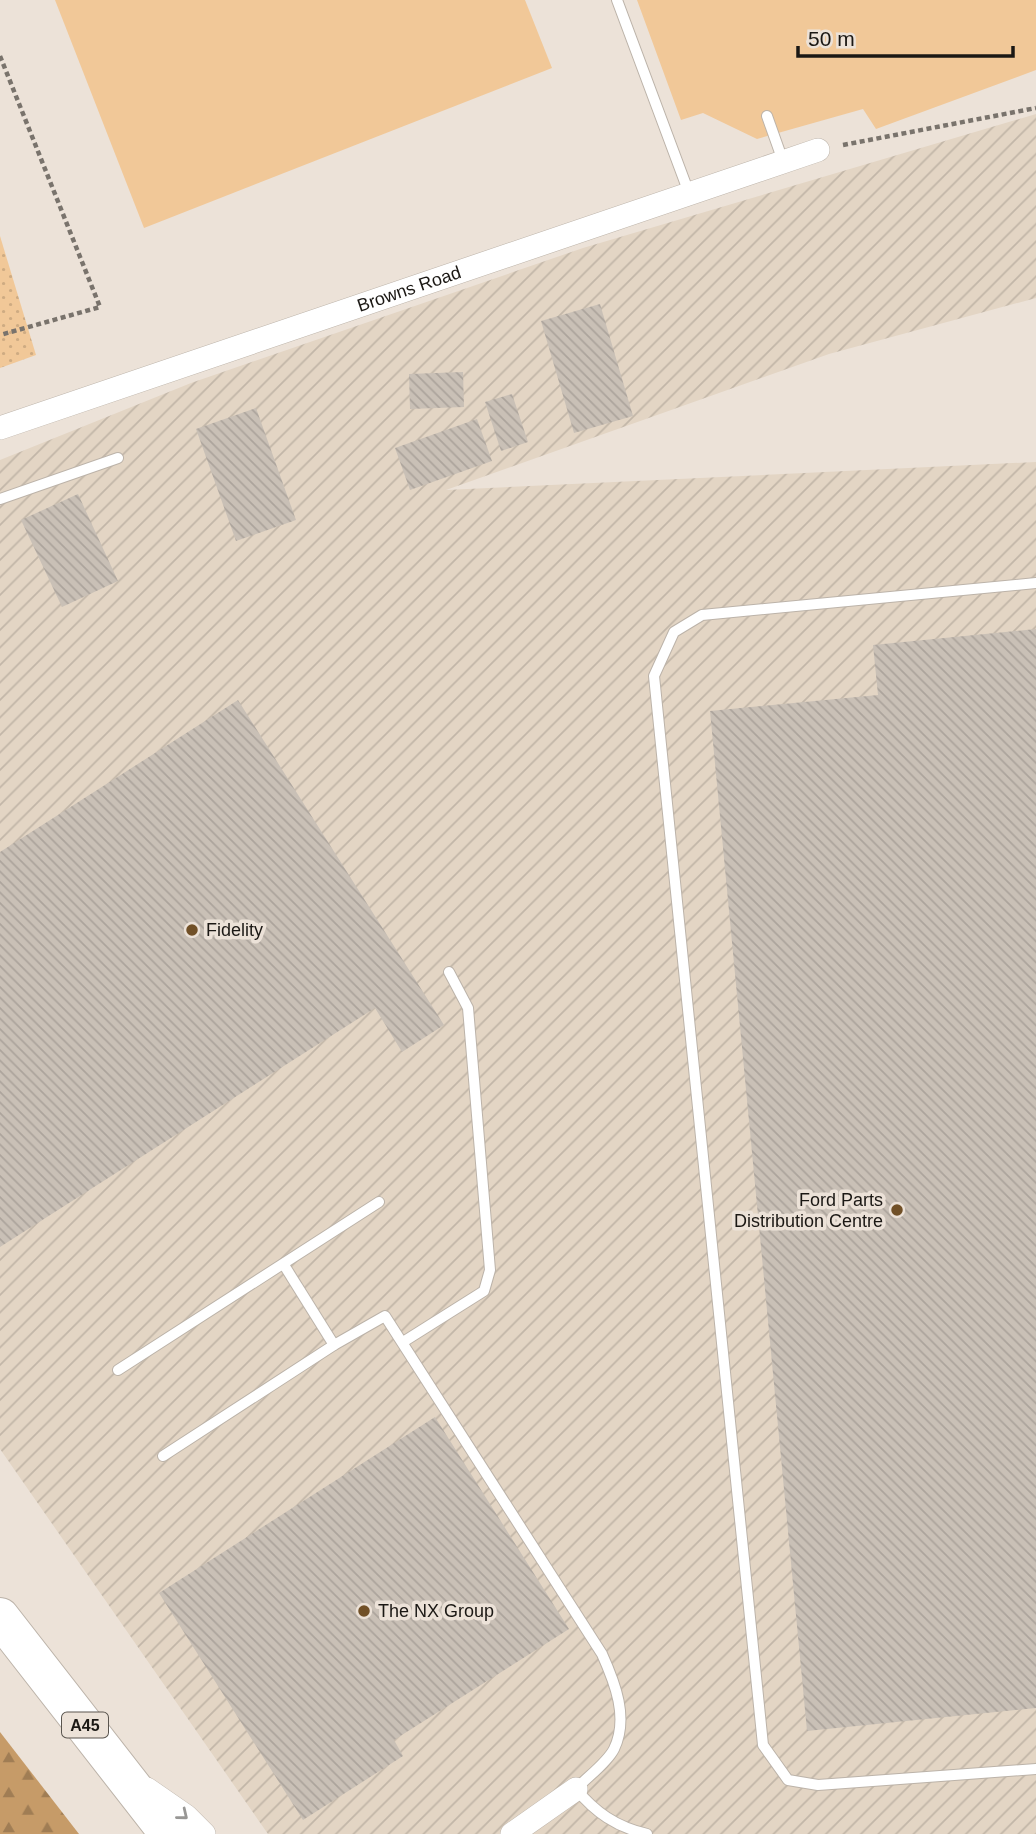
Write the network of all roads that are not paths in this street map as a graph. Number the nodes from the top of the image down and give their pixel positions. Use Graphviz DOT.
graph roads {
  1 [pos="617,0"];
  2 [pos="767,116"];
  3 [pos="818,150"];
  4 [pos="783,161"];
  5 [pos="690,193"];
  6 [pos="0,428"];
  7 [pos="118,458"];
  8 [pos="0,499"];
  9 [pos="1036,583"];
  10 [pos="449,972"];
  11 [pos="379,1202"];
  12 [pos="284,1265"];
  13 [pos="403,1342"];
  14 [pos="334,1345"];
  15 [pos="118,1370"];
  16 [pos="163,1457"];
  17 [pos="0,1617"];
  18 [pos="119,1769"];
  19 [pos="1036,1769"];
  20 [pos="576,1788"];
  21 [pos="642,1833"];
  22 [pos="169,1834"];
  23 [pos="204,1834"];
  24 [pos="512,1834"];
  1 -- 5 [label="lane"];
  2 -- 4 [label="lane"];
  3 -- 4 [label="street, Browns Road"];
  4 -- 5 [label="street, Browns Road"];
  5 -- 6 [label="street, Browns Road"];
  7 -- 8 [label="lane"];
  9 -- 19 [label="lane"];
  10 -- 13 [label="lane"];
  11 -- 12 [label="lane"];
  12 -- 14 [label="lane"];
  12 -- 15 [label="lane"];
  13 -- 14 [label="lane"];
  13 -- 20 [label="lane"];
  14 -- 16 [label="lane"];
  17 -- 18 [label="highway, A45"];
  18 -- 22 [label="highway, A45"];
  18 -- 23 [label="street, one-way"];
  20 -- 21 [label="lane"];
  20 -- 24 [label="street"];
}
